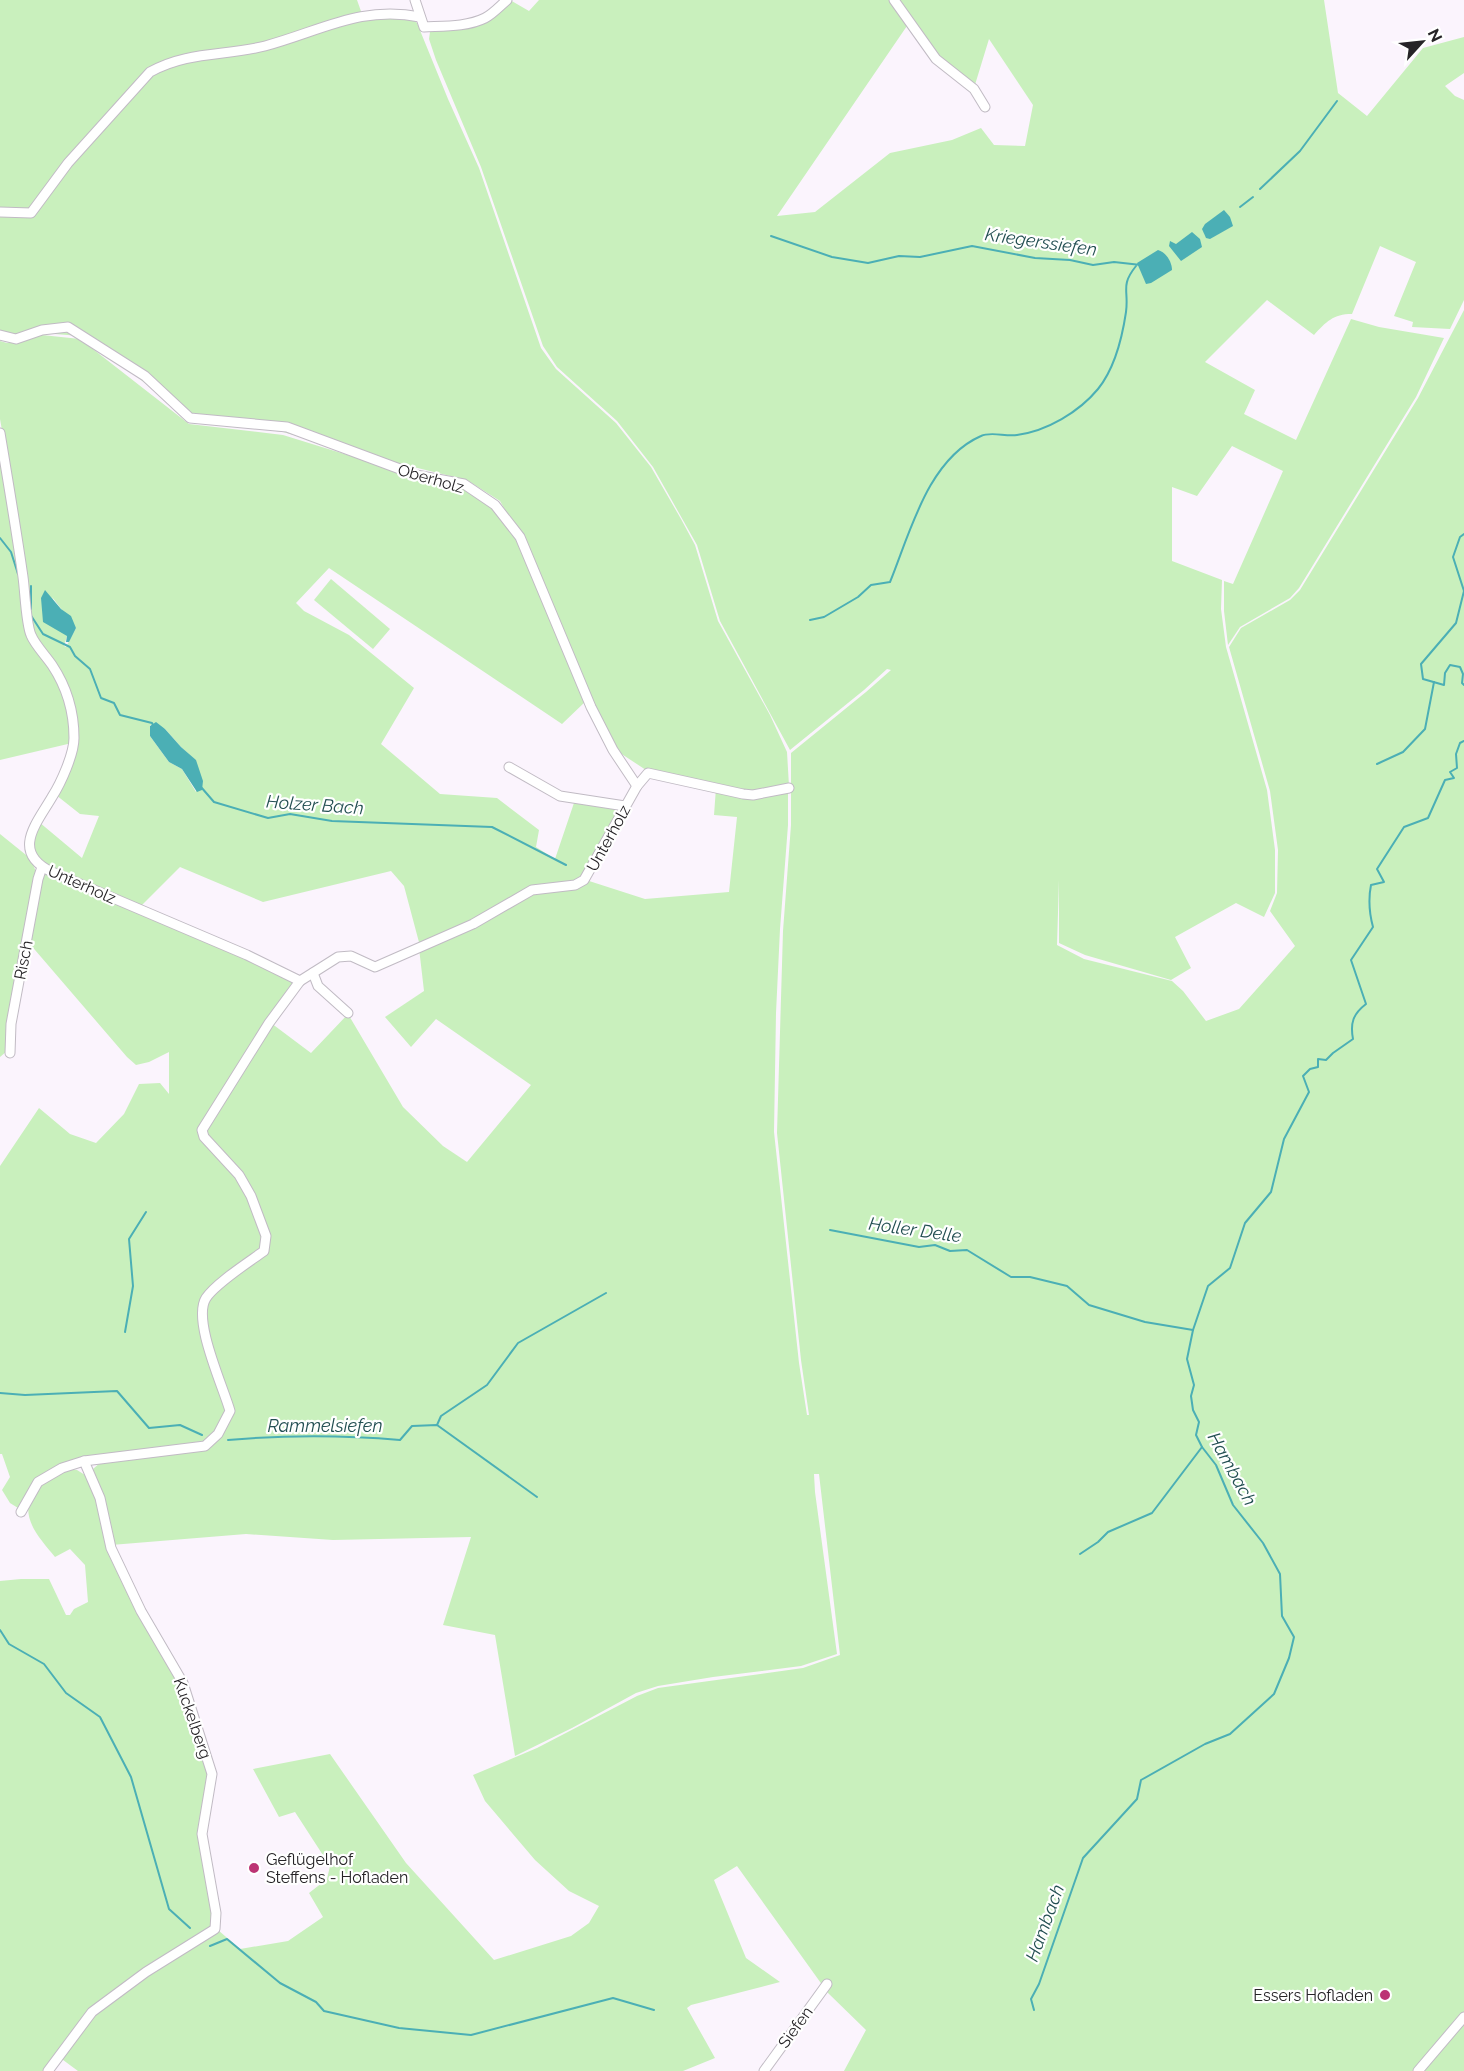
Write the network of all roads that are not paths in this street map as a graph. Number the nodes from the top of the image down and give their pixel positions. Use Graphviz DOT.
graph roads {
  1 [pos="415,0"];
  2 [pos="507,0"];
  3 [pos="894,0"];
  4 [pos="420,17"];
  5 [pos="986,107"];
  6 [pos="0,212"];
  7 [pos="0,335"];
  8 [pos="0,433"];
  9 [pos="509,767"];
  10 [pos="637,786"];
  11 [pos="789,788"];
  12 [pos="625,806"];
  13 [pos="42,867"];
  14 [pos="313,974"];
  15 [pos="300,981"];
  16 [pos="348,1013"];
  17 [pos="10,1053"];
  18 [pos="84,1461"];
  19 [pos="21,1512"];
  20 [pos="827,1984"];
  21 [pos="1464,2017"];
  22 [pos="48,2071"];
  23 [pos="764,2071"];
  24 [pos="1418,2071"];
  1 -- 4 [label="street"];
  2 -- 4 [label="street"];
  3 -- 5 [label="street"];
  4 -- 6 [label="street"];
  7 -- 10 [label="street, Oberholz"];
  8 -- 13 [label="street, Unterholz"];
  9 -- 12 [label="street"];
  10 -- 11 [label="street"];
  10 -- 12 [label="street, Unterholz"];
  12 -- 14 [label="street, Unterholz"];
  13 -- 15 [label="street, Unterholz"];
  13 -- 17 [label="street, Risch"];
  14 -- 15 [label="street, Unterholz"];
  14 -- 16 [label="street"];
  15 -- 18 [label="street"];
  18 -- 19 [label="street"];
  18 -- 22 [label="street, Kuckelberg"];
  20 -- 23 [label="street, Siefen"];
  21 -- 24 [label="street"];
}
